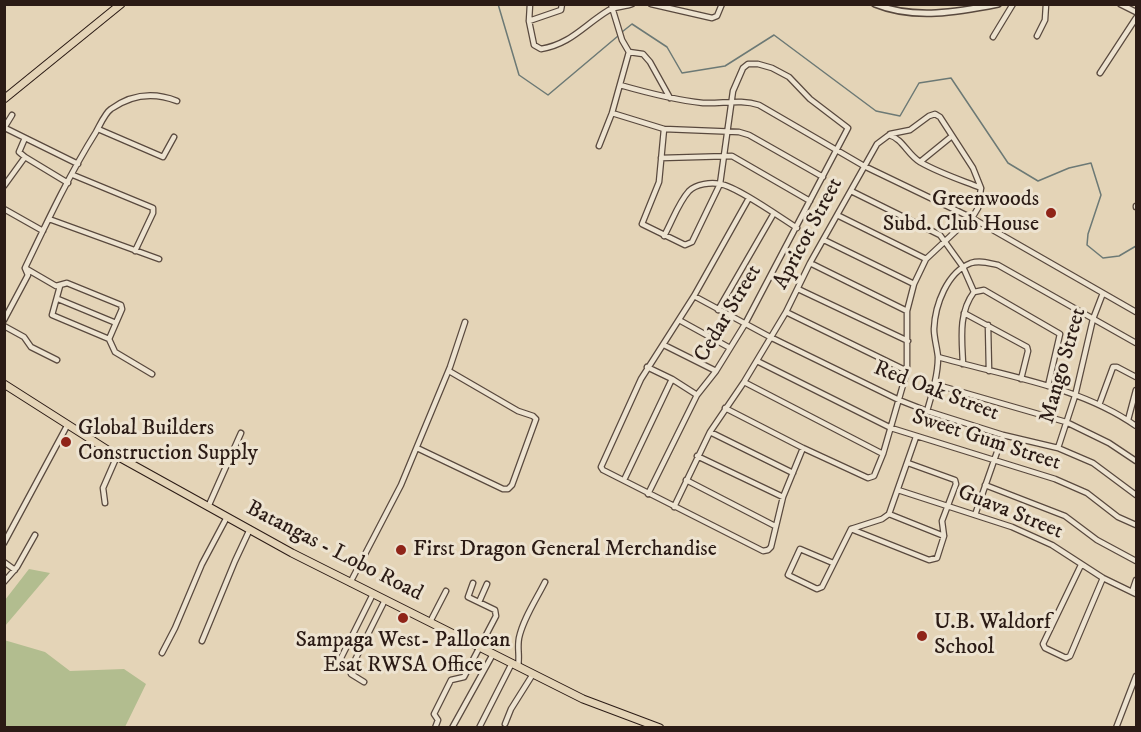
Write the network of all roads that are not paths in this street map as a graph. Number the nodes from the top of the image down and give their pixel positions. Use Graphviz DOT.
graph roads {
  1 [pos="121,4"];
  2 [pos="530,4"];
  3 [pos="562,4"];
  4 [pos="632,4"];
  5 [pos="651,4"];
  6 [pos="722,4"];
  7 [pos="875,4"];
  8 [pos="998,4"];
  9 [pos="1013,4"];
  10 [pos="1046,4"];
  11 [pos="1120,4"];
  12 [pos="611,6"];
  13 [pos="974,7"];
  14 [pos="1137,12"];
  15 [pos="1137,18"];
  16 [pos="529,21"];
  17 [pos="1037,36"];
  18 [pos="993,37"];
  19 [pos="629,52"];
  20 [pos="1101,73"];
  21 [pos="620,86"];
  22 [pos="670,98"];
  23 [pos="4,99"];
  24 [pos="177,101"];
  25 [pos="732,103"];
  26 [pos="612,113"];
  27 [pos="12,115"];
  28 [pos="4,128"];
  29 [pos="98,129"];
  30 [pos="664,129"];
  31 [pos="727,131"];
  32 [pos="890,135"];
  33 [pos="952,136"];
  34 [pos="174,137"];
  35 [pos="25,138"];
  36 [pos="599,147"];
  37 [pos="837,151"];
  38 [pos="724,156"];
  39 [pos="25,157"];
  40 [pos="661,158"];
  41 [pos="920,162"];
  42 [pos="78,164"];
  43 [pos="864,166"];
  44 [pos="72,175"];
  45 [pos="823,177"];
  46 [pos="68,183"];
  47 [pos="720,184"];
  48 [pos="4,186"];
  49 [pos="981,188"];
  50 [pos="851,191"];
  51 [pos="749,198"];
  52 [pos="810,201"];
  53 [pos="4,208"];
  54 [pos="774,213"];
  55 [pos="837,215"];
  56 [pos="972,218"];
  57 [pos="49,219"];
  58 [pos="797,228"];
  59 [pos="43,231"];
  60 [pos="664,236"];
  61 [pos="824,240"];
  62 [pos="944,241"];
  63 [pos="135,251"];
  64 [pos="926,259"];
  65 [pos="159,260"];
  66 [pos="810,263"];
  67 [pos="963,267"];
  68 [pos="25,268"];
  69 [pos="914,284"];
  70 [pos="60,286"];
  71 [pos="798,289"];
  72 [pos="974,292"];
  73 [pos="1103,293"];
  74 [pos="694,296"];
  75 [pos="57,299"];
  76 [pos="1135,309"];
  77 [pos="718,310"];
  78 [pos="907,311"];
  79 [pos="786,312"];
  80 [pos="964,313"];
  81 [pos="1093,319"];
  82 [pos="4,320"];
  83 [pos="679,320"];
  84 [pos="465,322"];
  85 [pos="116,323"];
  86 [pos="745,324"];
  87 [pos="988,325"];
  88 [pos="4,326"];
  89 [pos="770,337"];
  90 [pos="109,339"];
  91 [pos="908,341"];
  92 [pos="1137,343"];
  93 [pos="664,345"];
  94 [pos="730,348"];
  95 [pos="938,357"];
  96 [pos="57,360"];
  97 [pos="757,361"];
  98 [pos="963,364"];
  99 [pos="647,368"];
  100 [pos="449,371"];
  101 [pos="716,371"];
  102 [pos="907,371"];
  103 [pos="989,371"];
  104 [pos="152,374"];
  105 [pos="1137,377"];
  106 [pos="672,379"];
  107 [pos="1021,379"];
  108 [pos="744,382"];
  109 [pos="4,384"];
  110 [pos="934,384"];
  111 [pos="1048,386"];
  112 [pos="1137,390"];
  113 [pos="697,395"];
  114 [pos="1075,396"];
  115 [pos="899,400"];
  116 [pos="1099,405"];
  117 [pos="725,408"];
  118 [pos="927,411"];
  119 [pos="1128,420"];
  120 [pos="1065,422"];
  121 [pos="68,424"];
  122 [pos="1137,426"];
  123 [pos="891,428"];
  124 [pos="710,432"];
  125 [pos="241,433"];
  126 [pos="1003,435"];
  127 [pos="916,437"];
  128 [pos="417,447"];
  129 [pos="803,448"];
  130 [pos="1058,448"];
  131 [pos="883,454"];
  132 [pos="117,456"];
  133 [pos="697,456"];
  134 [pos="993,460"];
  135 [pos="1137,461"];
  136 [pos="908,463"];
  137 [pos="793,473"];
  138 [pos="624,480"];
  139 [pos="686,480"];
  140 [pos="985,485"];
  141 [pos="898,490"];
  142 [pos="648,494"];
  143 [pos="1137,495"];
  144 [pos="783,497"];
  145 [pos="105,503"];
  146 [pos="947,505"];
  147 [pos="208,507"];
  148 [pos="674,507"];
  149 [pos="889,514"];
  150 [pos="975,515"];
  151 [pos="228,517"];
  152 [pos="1137,525"];
  153 [pos="775,526"];
  154 [pos="250,529"];
  155 [pos="851,529"];
  156 [pos="35,535"];
  157 [pos="945,536"];
  158 [pos="4,543"];
  159 [pos="1137,561"];
  160 [pos="4,562"];
  161 [pos="833,562"];
  162 [pos="1081,565"];
  163 [pos="15,570"];
  164 [pos="1103,578"];
  165 [pos="1137,580"];
  166 [pos="4,582"];
  167 [pos="545,582"];
  168 [pos="350,583"];
  169 [pos="473,583"];
  170 [pos="487,584"];
  171 [pos="446,591"];
  172 [pos="1134,593"];
  173 [pos="373,594"];
  174 [pos="385,600"];
  175 [pos="479,602"];
  176 [pos="430,622"];
  177 [pos="202,641"];
  178 [pos="479,646"];
  179 [pos="162,653"];
  180 [pos="494,654"];
  181 [pos="340,658"];
  182 [pos="515,665"];
  183 [pos="533,674"];
  184 [pos="1137,676"];
  185 [pos="364,682"];
  186 [pos="504,724"];
  187 [pos="648,726"];
  188 [pos="435,728"];
  189 [pos="452,728"];
  190 [pos="478,728"];
  191 [pos="660,728"];
  192 [pos="1116,728"];
  1 -- 23 [label="main road"];
  2 -- 16 [label="street"];
  3 -- 16 [label="street"];
  4 -- 12 [label="street"];
  5 -- 6 [label="street"];
  7 -- 13 [label="street"];
  8 -- 13 [label="street"];
  9 -- 18 [label="street"];
  10 -- 17 [label="street"];
  11 -- 14 [label="street"];
  12 -- 16 [label="street"];
  12 -- 19 [label="street"];
  15 -- 20 [label="street"];
  19 -- 21 [label="street"];
  19 -- 22 [label="street"];
  21 -- 22 [label="street"];
  21 -- 26 [label="street"];
  22 -- 25 [label="street"];
  24 -- 29 [label="street"];
  25 -- 31 [label="street"];
  25 -- 37 [label="street"];
  25 -- 37 [label="street, Cedar Street"];
  26 -- 30 [label="street"];
  26 -- 36 [label="street"];
  27 -- 28 [label="street"];
  28 -- 35 [label="street"];
  29 -- 34 [label="street"];
  29 -- 42 [label="street"];
  30 -- 31 [label="street"];
  30 -- 40 [label="street"];
  31 -- 38 [label="street"];
  31 -- 45 [label="street"];
  32 -- 33 [label="street"];
  32 -- 41 [label="street"];
  32 -- 43 [label="street, Apricot Street"];
  33 -- 41 [label="street"];
  33 -- 49 [label="street"];
  35 -- 39 [label="street"];
  35 -- 42 [label="street"];
  37 -- 43 [label="street"];
  37 -- 45 [label="street, Cedar Street"];
  38 -- 40 [label="street"];
  38 -- 47 [label="street"];
  38 -- 52 [label="street"];
  39 -- 46 [label="street"];
  39 -- 48 [label="street"];
  40 -- 60 [label="street"];
  41 -- 49 [label="street"];
  42 -- 44 [label="street"];
  43 -- 50 [label="street, Apricot Street"];
  43 -- 56 [label="street"];
  44 -- 46 [label="street"];
  44 -- 63 [label="street"];
  45 -- 52 [label="street, Cedar Street"];
  46 -- 57 [label="street"];
  47 -- 51 [label="street"];
  47 -- 60 [label="street"];
  47 -- 60 [label="street"];
  49 -- 56 [label="street"];
  50 -- 55 [label="street, Apricot Street"];
  50 -- 62 [label="street"];
  51 -- 54 [label="street"];
  51 -- 74 [label="street"];
  52 -- 58 [label="street, Cedar Street"];
  53 -- 59 [label="street"];
  54 -- 58 [label="street"];
  54 -- 77 [label="street"];
  55 -- 61 [label="street, Apricot Street"];
  55 -- 64 [label="street"];
  56 -- 62 [label="street"];
  56 -- 73 [label="street"];
  57 -- 59 [label="street"];
  57 -- 63 [label="street"];
  58 -- 86 [label="street, Cedar Street"];
  59 -- 68 [label="street"];
  61 -- 66 [label="street, Apricot Street"];
  61 -- 69 [label="street"];
  62 -- 64 [label="street"];
  62 -- 67 [label="street"];
  63 -- 65 [label="street"];
  64 -- 69 [label="street"];
  66 -- 71 [label="street, Apricot Street"];
  66 -- 78 [label="street"];
  67 -- 72 [label="street"];
  67 -- 81 [label="street"];
  67 -- 95 [label="street"];
  68 -- 70 [label="street"];
  68 -- 82 [label="street"];
  69 -- 78 [label="street"];
  70 -- 75 [label="street"];
  70 -- 85 [label="street"];
  71 -- 79 [label="street, Apricot Street"];
  71 -- 91 [label="street"];
  72 -- 80 [label="street"];
  72 -- 111 [label="street"];
  73 -- 76 [label="street"];
  73 -- 81 [label="street, Mango Street"];
  74 -- 77 [label="street, Red Oak Street"];
  74 -- 83 [label="street"];
  75 -- 85 [label="street"];
  75 -- 90 [label="street"];
  77 -- 86 [label="street, Red Oak Street"];
  78 -- 91 [label="street"];
  79 -- 89 [label="street, Apricot Street"];
  79 -- 102 [label="street"];
  80 -- 87 [label="street"];
  80 -- 98 [label="street"];
  81 -- 92 [label="street"];
  81 -- 114 [label="street, Mango Street"];
  83 -- 93 [label="street"];
  83 -- 94 [label="street"];
  84 -- 100 [label="street"];
  85 -- 90 [label="street"];
  86 -- 89 [label="street, Red Oak Street"];
  86 -- 94 [label="street, Cedar Street"];
  87 -- 103 [label="street"];
  87 -- 107 [label="street"];
  88 -- 96 [label="street"];
  89 -- 97 [label="street, Apricot Street"];
  89 -- 115 [label="street, Red Oak Street"];
  90 -- 104 [label="street"];
  91 -- 102 [label="street"];
  93 -- 99 [label="street"];
  93 -- 101 [label="street"];
  94 -- 101 [label="street, Cedar Street"];
  95 -- 98 [label="street"];
  95 -- 110 [label="street"];
  97 -- 108 [label="street, Apricot Street"];
  97 -- 123 [label="street, Sweet Gum Street"];
  98 -- 103 [label="street"];
  99 -- 106 [label="street"];
  99 -- 138 [label="street"];
  100 -- 128 [label="street"];
  100 -- 128 [label="street"];
  101 -- 113 [label="street, Cedar Street"];
  102 -- 115 [label="street"];
  103 -- 107 [label="street"];
  105 -- 116 [label="street"];
  106 -- 113 [label="street"];
  106 -- 138 [label="street"];
  107 -- 111 [label="street"];
  108 -- 117 [label="street, Apricot Street"];
  108 -- 131 [label="street"];
  109 -- 121 [label="main road, Batangas - Lobo Road"];
  110 -- 118 [label="street"];
  110 -- 120 [label="street"];
  111 -- 114 [label="street"];
  112 -- 119 [label="street"];
  113 -- 142 [label="street, Cedar Street"];
  114 -- 116 [label="street"];
  114 -- 120 [label="street, Mango Street"];
  115 -- 118 [label="street, Red Oak Street"];
  115 -- 123 [label="street"];
  116 -- 119 [label="street"];
  117 -- 124 [label="street, Apricot Street"];
  117 -- 129 [label="street"];
  118 -- 126 [label="street, Red Oak Street"];
  119 -- 122 [label="street"];
  120 -- 130 [label="street, Mango Street"];
  120 -- 135 [label="street"];
  121 -- 132 [label="main road, Batangas - Lobo Road"];
  121 -- 158 [label="street"];
  123 -- 127 [label="street, Sweet Gum Street"];
  123 -- 131 [label="street"];
  124 -- 133 [label="street, Apricot Street"];
  124 -- 137 [label="street"];
  125 -- 147 [label="street"];
  126 -- 130 [label="street, Red Oak Street"];
  126 -- 134 [label="street"];
  127 -- 134 [label="street, Sweet Gum Street"];
  127 -- 136 [label="street"];
  128 -- 168 [label="street"];
  129 -- 131 [label="street"];
  129 -- 137 [label="street"];
  130 -- 143 [label="street, Red Oak Street"];
  132 -- 145 [label="street"];
  132 -- 147 [label="main road, Batangas - Lobo Road"];
  133 -- 139 [label="street, Apricot Street"];
  133 -- 144 [label="street"];
  134 -- 140 [label="street"];
  134 -- 152 [label="street, Sweet Gum Street"];
  136 -- 141 [label="street"];
  136 -- 146 [label="street"];
  137 -- 144 [label="street"];
  138 -- 142 [label="street"];
  139 -- 148 [label="street, Apricot Street"];
  139 -- 153 [label="street"];
  140 -- 150 [label="street"];
  140 -- 159 [label="street"];
  141 -- 146 [label="street, Guava Street"];
  141 -- 149 [label="street"];
  142 -- 148 [label="street"];
  144 -- 153 [label="street"];
  146 -- 150 [label="street, Guava Street"];
  146 -- 157 [label="street"];
  147 -- 151 [label="main road, Batangas - Lobo Road"];
  148 -- 153 [label="street"];
  149 -- 155 [label="street"];
  149 -- 157 [label="street"];
  150 -- 162 [label="street, Guava Street"];
  151 -- 154 [label="main road, Batangas - Lobo Road"];
  151 -- 179 [label="street"];
  154 -- 168 [label="main road, Batangas - Lobo Road"];
  154 -- 177 [label="street"];
  155 -- 157 [label="street"];
  155 -- 161 [label="street"];
  156 -- 163 [label="street"];
  160 -- 163 [label="street"];
  161 -- 161 [label="street"];
  162 -- 164 [label="street, Guava Street"];
  162 -- 164 [label="street"];
  163 -- 166 [label="street"];
  164 -- 172 [label="street, Guava Street"];
  165 -- 172 [label="street"];
  167 -- 182 [label="street"];
  168 -- 173 [label="main road, Batangas - Lobo Road"];
  169 -- 175 [label="street"];
  170 -- 175 [label="street"];
  171 -- 176 [label="street"];
  173 -- 174 [label="main road, Batangas - Lobo Road"];
  173 -- 181 [label="street"];
  174 -- 176 [label="main road, Batangas - Lobo Road"];
  174 -- 185 [label="street"];
  175 -- 178 [label="street"];
  176 -- 178 [label="main road, Batangas - Lobo Road"];
  178 -- 180 [label="main road, Batangas - Lobo Road"];
  178 -- 188 [label="street"];
  180 -- 182 [label="main road, Batangas - Lobo Road"];
  180 -- 189 [label="street"];
  182 -- 183 [label="main road, Batangas - Lobo Road"];
  182 -- 190 [label="street"];
  183 -- 186 [label="street"];
  183 -- 187 [label="main road, Batangas - Lobo Road"];
  184 -- 192 [label="street"];
  187 -- 191 [label="main road, Batangas - Lobo Road"];
}
